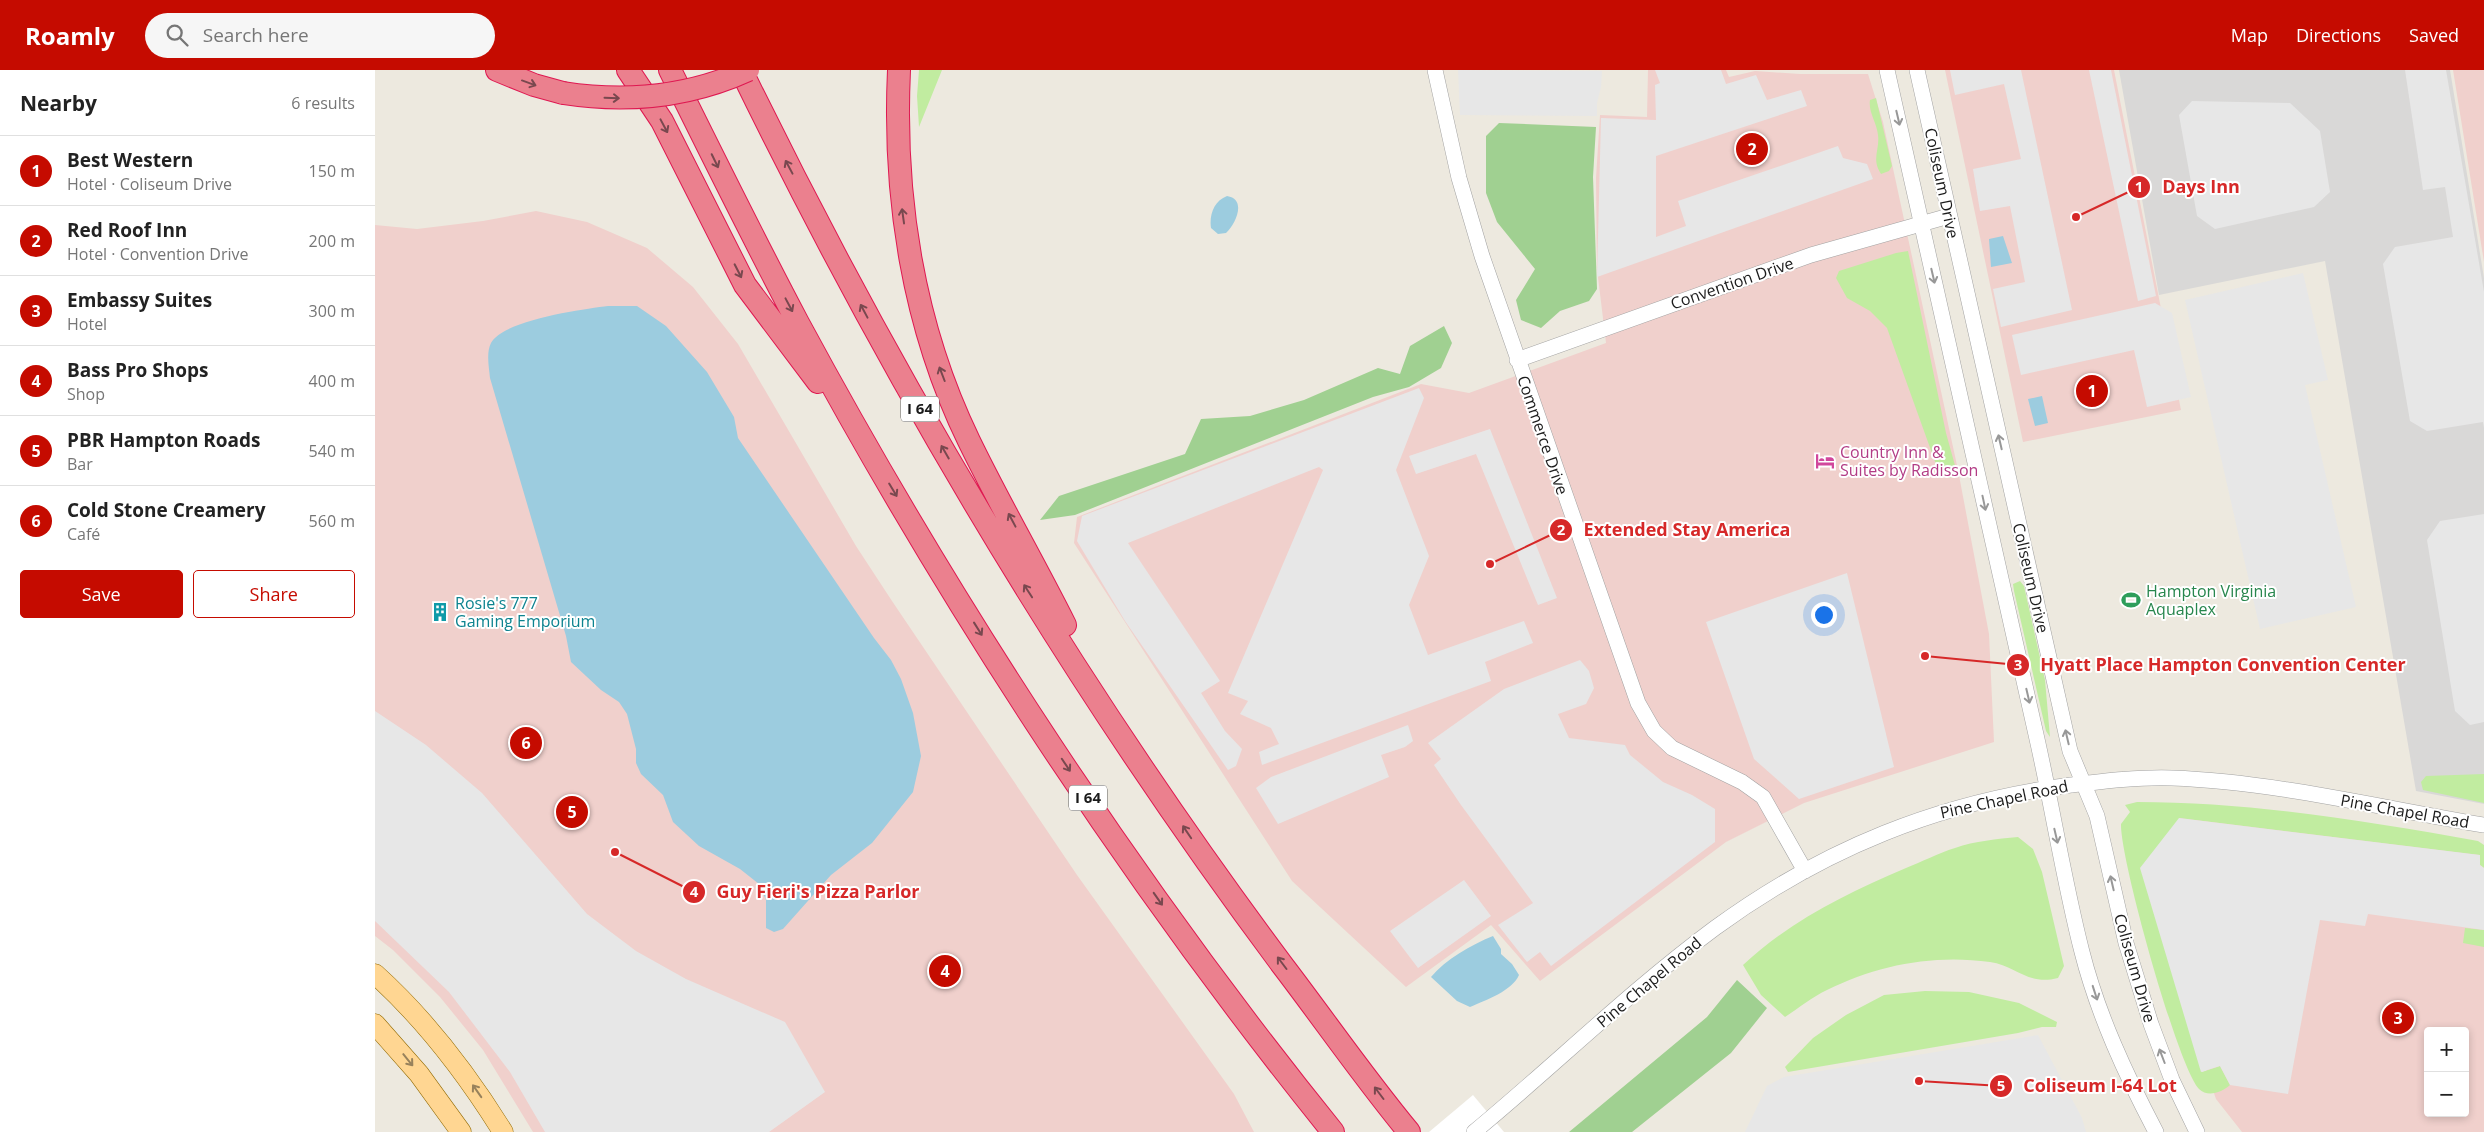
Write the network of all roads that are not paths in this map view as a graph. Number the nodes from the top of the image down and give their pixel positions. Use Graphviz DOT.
graph roads {
  1 [pos="497,70"];
  2 [pos="628,70"];
  3 [pos="670,70"];
  4 [pos="741,70"];
  5 [pos="748,70"];
  6 [pos="899,70"];
  7 [pos="1435,70"];
  8 [pos="1887,70"];
  9 [pos="1917,70"];
  10 [pos="1949,216"];
  11 [pos="1921,223"];
  12 [pos="1517,360"];
  13 [pos="868,448"];
  14 [pos="1121,735"];
  15 [pos="2083,783"];
  16 [pos="2047,788"];
  17 [pos="2484,825"];
  18 [pos="1805,871"];
  19 [pos="375,974"];
  20 [pos="375,1024"];
  21 [pos="461,1132"];
  22 [pos="503,1132"];
  23 [pos="1333,1132"];
  24 [pos="1409,1132"];
  25 [pos="1474,1132"];
  26 [pos="2156,1132"];
  27 [pos="2197,1132"];
  1 -- 5 [label="highway, one-way, bridge"];
  2 -- 13 [label="highway, one-way"];
  3 -- 13 [label="highway, I 64, one-way"];
  14 -- 4 [label="highway, I 64, one-way"];
  14 -- 6 [label="highway, one-way"];
  7 -- 12 [label="street, Commerce Drive"];
  8 -- 11 [label="street, Coliseum Drive, one-way"];
  9 -- 10 [label="street, Coliseum Drive"];
  10 -- 11 [label="street, Convention Drive"];
  15 -- 10 [label="street, Coliseum Drive, one-way"];
  11 -- 12 [label="street, Convention Drive"];
  11 -- 16 [label="street, Coliseum Drive, one-way"];
  12 -- 18 [label="street, Commerce Drive"];
  13 -- 23 [label="highway, I 64, one-way"];
  24 -- 14 [label="highway, I 64, one-way"];
  15 -- 16 [label="street, Pine Chapel Road"];
  15 -- 17 [label="street, Pine Chapel Road"];
  27 -- 15 [label="street, Coliseum Drive, one-way"];
  16 -- 18 [label="street, Pine Chapel Road"];
  16 -- 26 [label="street, Coliseum Drive, one-way"];
  18 -- 25 [label="street, Pine Chapel Road"];
  22 -- 19 [label="main road, one-way"];
  20 -- 21 [label="main road, one-way"];
}
